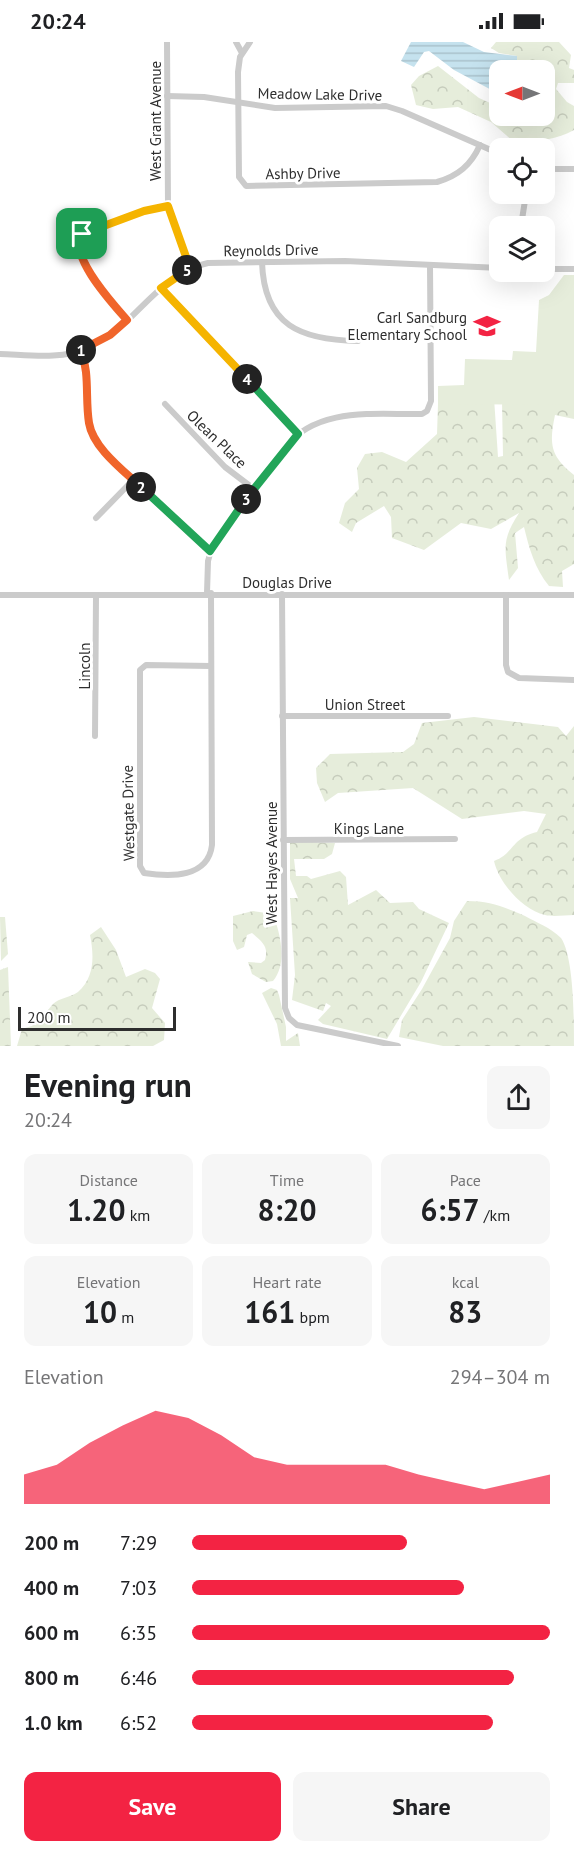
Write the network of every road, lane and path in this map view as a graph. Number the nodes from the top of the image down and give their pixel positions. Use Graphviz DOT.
graph roads {
  1 [pos="167,42"];
  2 [pos="236,42"];
  3 [pos="250,42"];
  4 [pos="242,53"];
  5 [pos="167,96"];
  6 [pos="238,102"];
  7 [pos="480,145"];
  8 [pos="489,149"];
  9 [pos="555,169"];
  10 [pos="574,169"];
  11 [pos="168,206"];
  12 [pos="262,262"];
  13 [pos="430,265"];
  14 [pos="190,268"];
  15 [pos="489,268"];
  16 [pos="555,269"];
  17 [pos="574,269"];
  18 [pos="161,288"];
  19 [pos="127,320"];
  20 [pos="358,341"];
  21 [pos="81,350"];
  22 [pos="0,354"];
  23 [pos="165,404"];
  24 [pos="298,434"];
  25 [pos="133,480"];
  26 [pos="254,489"];
  27 [pos="96,518"];
  28 [pos="210,551"];
  29 [pos="209,593"];
  30 [pos="282,594"];
  31 [pos="506,594"];
  32 [pos="0,595"];
  33 [pos="574,595"];
  34 [pos="96,596"];
  35 [pos="211,666"];
  36 [pos="574,680"];
  37 [pos="282,716"];
  38 [pos="448,716"];
  39 [pos="95,736"];
  40 [pos="455,839"];
  41 [pos="283,840"];
  42 [pos="398,1046"];
  1 -- 5 [label="street, West Grant Avenue"];
  2 -- 4 [label="street"];
  3 -- 4 [label="street, Ashby Drive"];
  4 -- 6 [label="street, Ashby Drive"];
  5 -- 6 [label="street, Meadow Lake Drive"];
  5 -- 11 [label="street, West Grant Avenue"];
  6 -- 7 [label="street, Meadow Lake Drive"];
  6 -- 7 [label="street, Ashby Drive"];
  7 -- 8 [label="street, Meadow Lake Drive"];
  9 -- 10 [label="street"];
  11 -- 14 [label="street, West Grant Avenue"];
  11 -- 19 [label="street"];
  12 -- 13 [label="street, Reynolds Drive"];
  12 -- 14 [label="street, Reynolds Drive"];
  12 -- 20 [label="street"];
  13 -- 15 [label="street, Reynolds Drive"];
  13 -- 24 [label="street"];
  14 -- 18 [label="street, Reynolds Drive"];
  16 -- 17 [label="street"];
  18 -- 19 [label="street, Reynolds Drive"];
  18 -- 24 [label="street"];
  19 -- 21 [label="street, Reynolds Drive"];
  21 -- 22 [label="street, Reynolds Drive"];
  21 -- 25 [label="street"];
  23 -- 26 [label="street, Olean Place"];
  24 -- 26 [label="street"];
  25 -- 27 [label="street"];
  25 -- 28 [label="street"];
  26 -- 28 [label="street"];
  28 -- 29 [label="street, Westgate Drive"];
  29 -- 30 [label="street, Douglas Drive"];
  29 -- 34 [label="street, Douglas Drive"];
  29 -- 35 [label="street, Westgate Drive"];
  30 -- 31 [label="street, Douglas Drive"];
  30 -- 37 [label="street, West Hayes Avenue"];
  31 -- 33 [label="street, Douglas Drive"];
  31 -- 36 [label="street"];
  32 -- 34 [label="street, Douglas Drive"];
  34 -- 39 [label="street, Lincoln"];
  35 -- 35 [label="street, Westgate Drive"];
  37 -- 38 [label="street, Union Street"];
  37 -- 41 [label="street, West Hayes Avenue"];
  40 -- 41 [label="street, Kings Lane"];
  41 -- 42 [label="street, West Hayes Avenue"];
}
